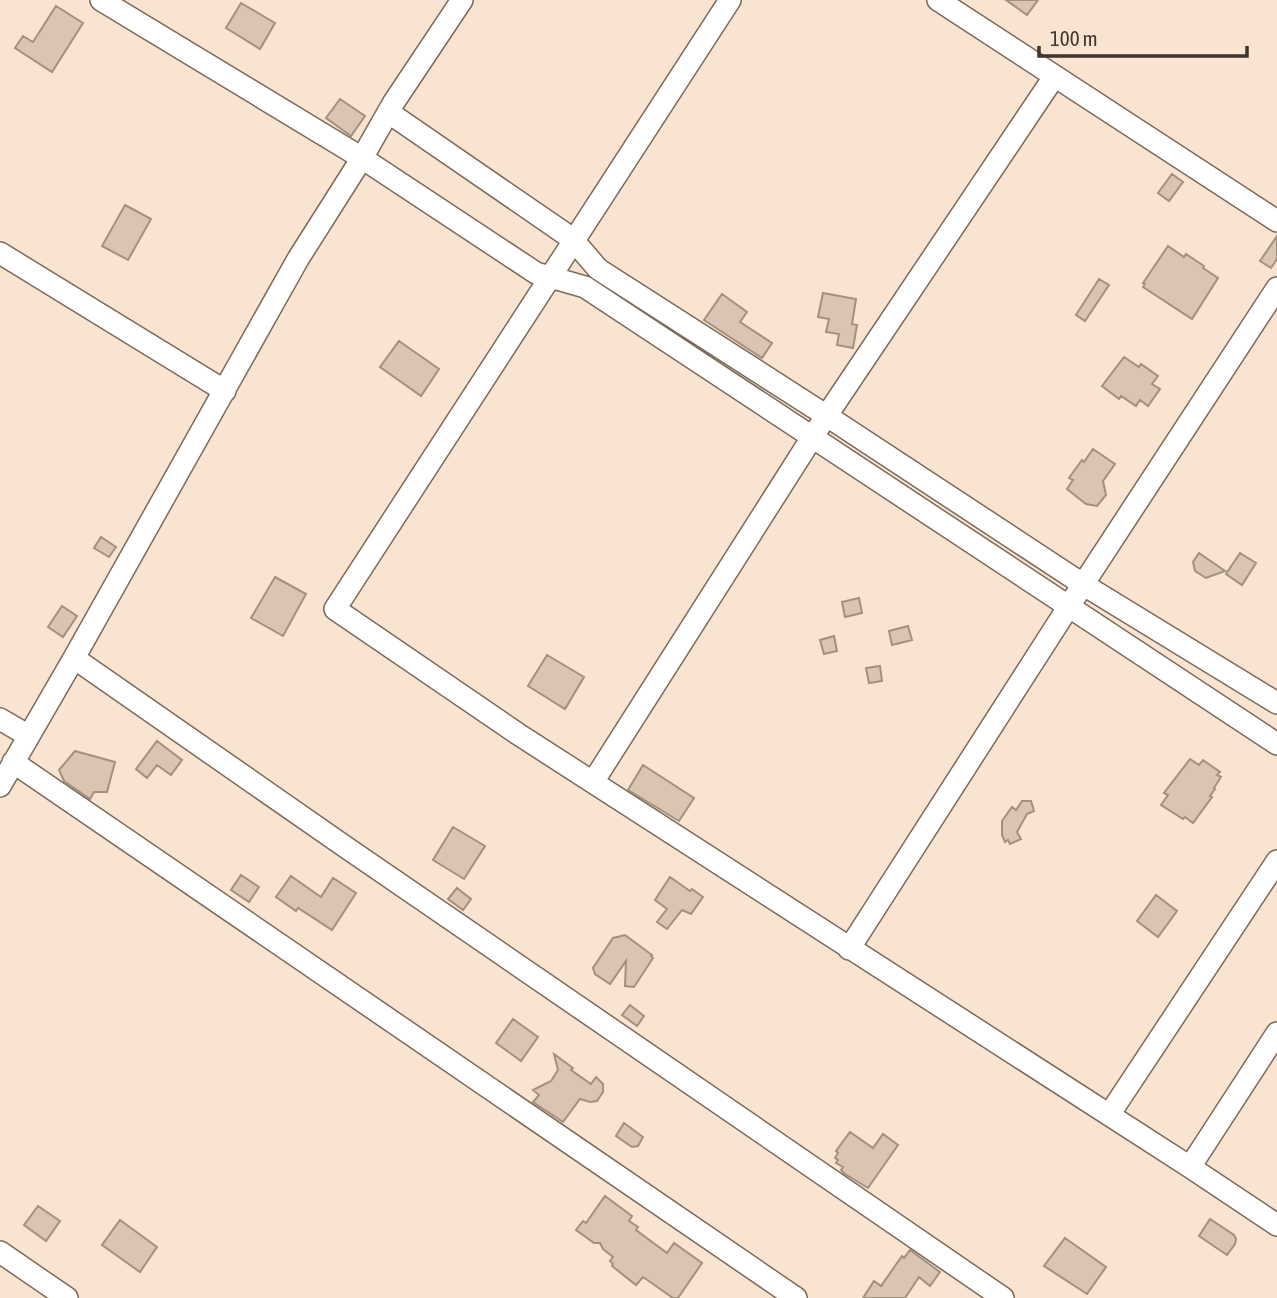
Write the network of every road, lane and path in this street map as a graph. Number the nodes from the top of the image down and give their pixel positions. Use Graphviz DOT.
graph roads {
  1 [pos="100,0"];
  2 [pos="462,0"];
  3 [pos="730,0"];
  4 [pos="938,0"];
  5 [pos="1054,77"];
  6 [pos="388,112"];
  7 [pos="362,158"];
  8 [pos="1277,221"];
  9 [pos="573,241"];
  10 [pos="0,253"];
  11 [pos="549,277"];
  12 [pos="1277,288"];
  13 [pos="225,391"];
  14 [pos="827,416"];
  15 [pos="813,436"];
  16 [pos="1084,584"];
  17 [pos="1069,606"];
  18 [pos="74,658"];
  19 [pos="1277,703"];
  20 [pos="0,719"];
  21 [pos="29,736"];
  22 [pos="1277,744"];
  23 [pos="13,762"];
  24 [pos="593,782"];
  25 [pos="0,786"];
  26 [pos="1277,861"];
  27 [pos="849,949"];
  28 [pos="1277,1032"];
  29 [pos="1108,1115"];
  30 [pos="1190,1167"];
  31 [pos="1277,1225"];
  32 [pos="0,1252"];
  33 [pos="67,1298"];
  34 [pos="796,1298"];
  35 [pos="1003,1298"];
  1 -- 7 [label="street"];
  2 -- 6 [label="street"];
  3 -- 9 [label="street"];
  4 -- 5 [label="street"];
  5 -- 8 [label="street"];
  5 -- 14 [label="street"];
  6 -- 7 [label="street"];
  6 -- 9 [label="street"];
  7 -- 11 [label="street"];
  7 -- 13 [label="street"];
  9 -- 11 [label="street"];
  9 -- 14 [label="street"];
  10 -- 13 [label="street"];
  11 -- 15 [label="street"];
  11 -- 24 [label="street"];
  12 -- 16 [label="street"];
  13 -- 18 [label="street"];
  14 -- 15 [label="street"];
  14 -- 16 [label="street"];
  15 -- 17 [label="street"];
  15 -- 24 [label="street"];
  16 -- 17 [label="street"];
  16 -- 19 [label="street"];
  17 -- 22 [label="street"];
  17 -- 27 [label="street"];
  18 -- 21 [label="street"];
  18 -- 35 [label="street"];
  20 -- 21 [label="street"];
  21 -- 23 [label="street"];
  23 -- 25 [label="street"];
  23 -- 34 [label="street"];
  24 -- 27 [label="street"];
  26 -- 29 [label="street"];
  27 -- 29 [label="street"];
  28 -- 30 [label="street"];
  29 -- 30 [label="street"];
  30 -- 31 [label="street"];
  32 -- 33 [label="street"];
}
